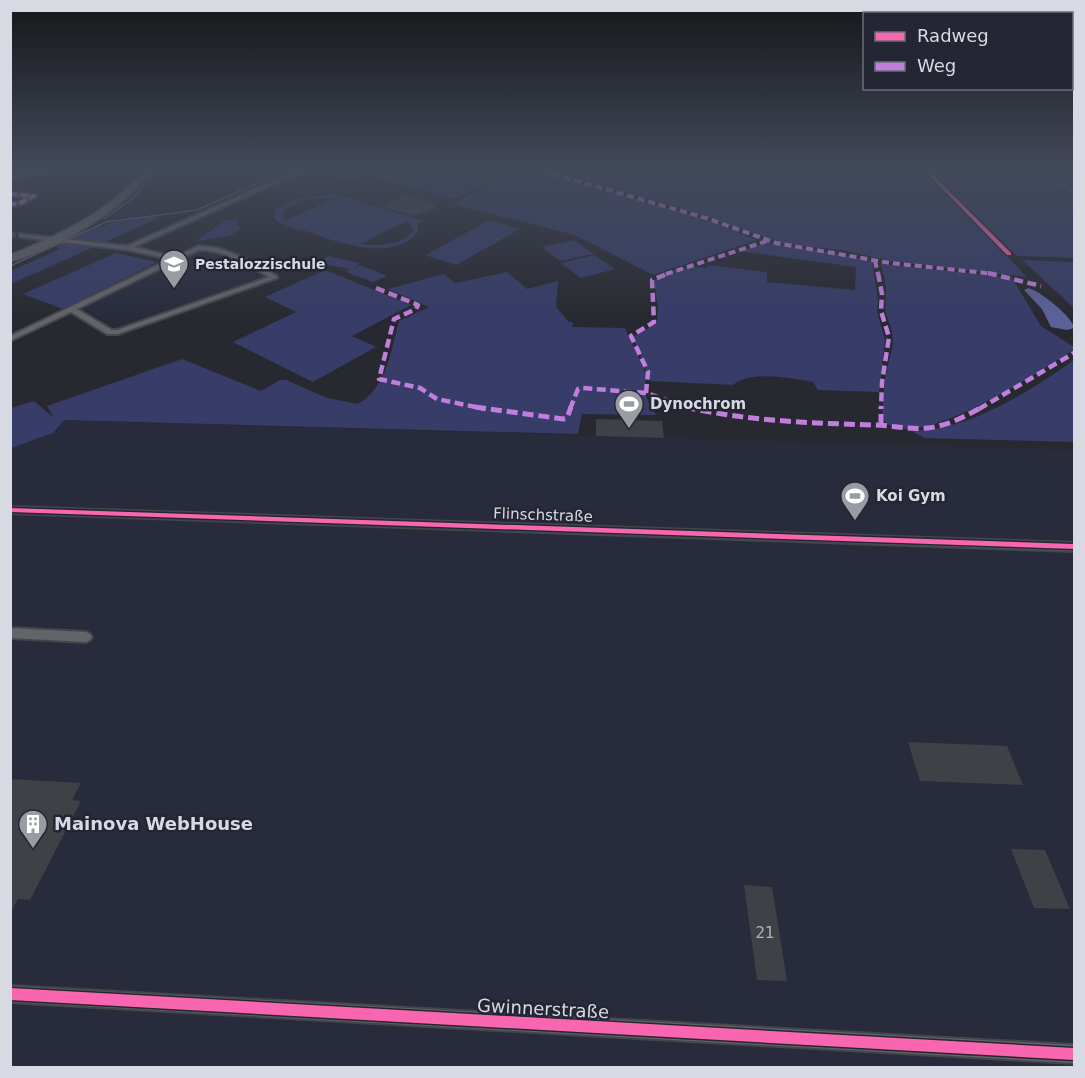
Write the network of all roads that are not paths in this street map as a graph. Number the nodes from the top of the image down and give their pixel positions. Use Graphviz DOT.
graph roads {
  1 [pos="89,218"];
  2 [pos="194,218"];
  3 [pos="21,236"];
  4 [pos="54,239"];
  5 [pos="128,248"];
  6 [pos="173,258"];
  7 [pos="10,259"];
  8 [pos="71,309"];
  9 [pos="10,339"];
  10 [pos="10,510"];
  11 [pos="1074,547"];
  12 [pos="10,633"];
  13 [pos="86,637"];
  14 [pos="10,994"];
  15 [pos="1074,1054"];
  1 -- 4 [label="main road"];
  2 -- 5 [label="street"];
  3 -- 4 [label="street"];
  4 -- 5 [label="street"];
  4 -- 7 [label="main road"];
  5 -- 6 [label="street"];
  6 -- 8 [label="street"];
  6 -- 8 [label="street"];
  8 -- 9 [label="street"];
  10 -- 11 [label="street, Flinschstraße"];
  12 -- 13 [label="street"];
  14 -- 15 [label="street, Gwinnerstraße"];
}
